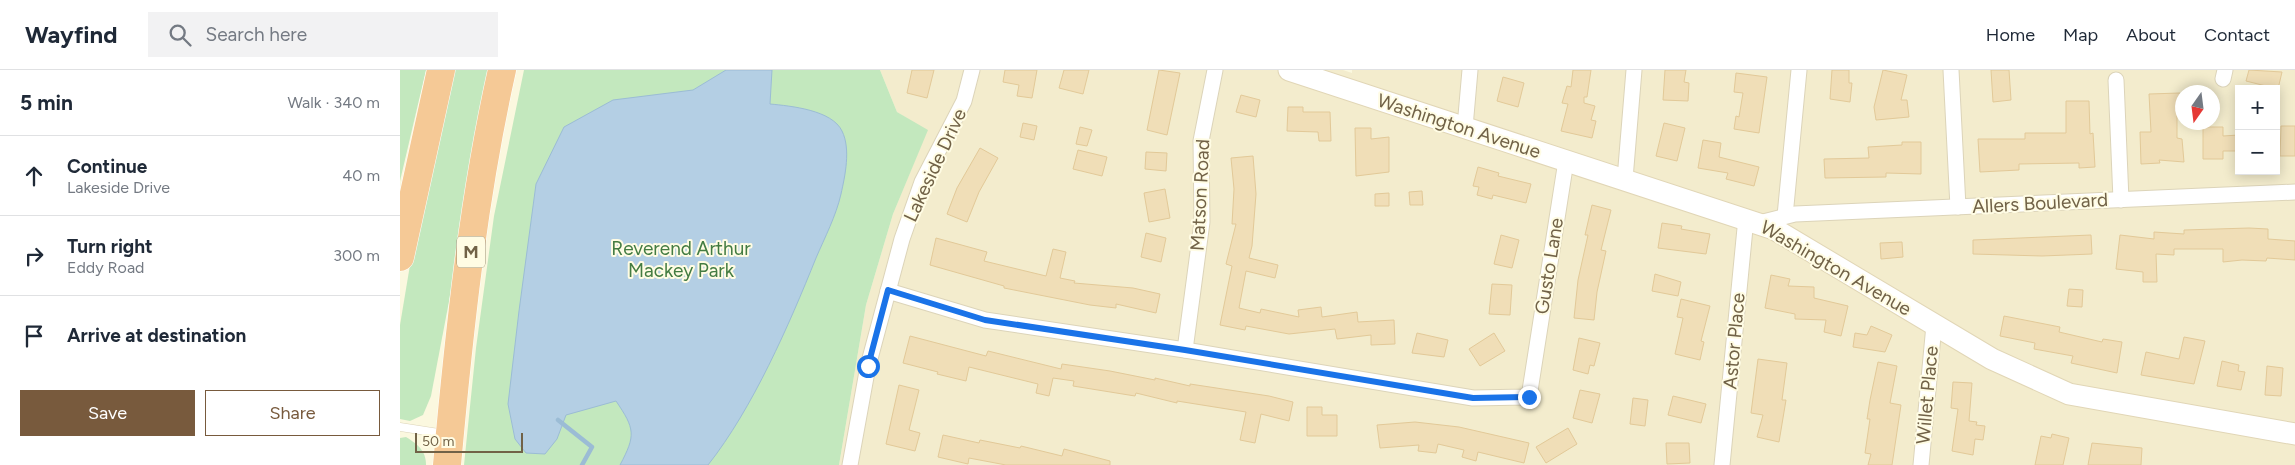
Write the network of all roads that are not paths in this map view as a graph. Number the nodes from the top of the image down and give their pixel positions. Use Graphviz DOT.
graph roads {
  1 [pos="441,70"];
  2 [pos="502,70"];
  3 [pos="972,70"];
  4 [pos="1215,70"];
  5 [pos="1289,70"];
  6 [pos="1470,70"];
  7 [pos="1634,70"];
  8 [pos="1799,70"];
  9 [pos="1951,70"];
  10 [pos="1323,76"];
  11 [pos="2116,80"];
  12 [pos="1465,127"];
  13 [pos="1566,162"];
  14 [pos="1625,179"];
  15 [pos="2295,192"];
  16 [pos="2121,200"];
  17 [pos="1958,207"];
  18 [pos="1785,216"];
  19 [pos="1752,220"];
  20 [pos="400,258"];
  21 [pos="888,290"];
  22 [pos="1934,325"];
  23 [pos="1185,350"];
  24 [pos="400,427"];
  25 [pos="2295,434"];
  26 [pos="450,435"];
  27 [pos="447,465"];
  28 [pos="850,465"];
  29 [pos="1722,465"];
  30 [pos="1921,465"];
  1 -- 20 [label="highway"];
  2 -- 26 [label="highway, M"];
  3 -- 21 [label="street, Lakeside Drive"];
  4 -- 23 [label="street, Matson Road"];
  5 -- 10 [label="street, Washington Avenue"];
  6 -- 12 [label="street"];
  7 -- 14 [label="street"];
  8 -- 18 [label="street"];
  9 -- 17 [label="street"];
  10 -- 12 [label="street, Washington Avenue"];
  11 -- 16 [label="street"];
  12 -- 13 [label="street, Washington Avenue"];
  13 -- 14 [label="street, Washington Avenue"];
  13 -- 23 [label="street, Gusto Lane"];
  14 -- 19 [label="street, Washington Avenue"];
  15 -- 16 [label="street, Allers Boulevard"];
  16 -- 17 [label="street, Allers Boulevard"];
  17 -- 18 [label="street, Allers Boulevard"];
  18 -- 19 [label="street, Allers Boulevard"];
  19 -- 22 [label="street, Washington Avenue"];
  19 -- 29 [label="street, Astor Place"];
  21 -- 23 [label="street"];
  21 -- 28 [label="street, Lakeside Drive"];
  22 -- 25 [label="street, Washington Avenue"];
  22 -- 30 [label="street, Willet Place"];
  24 -- 26 [label="lane"];
  26 -- 27 [label="highway, M"];
}
